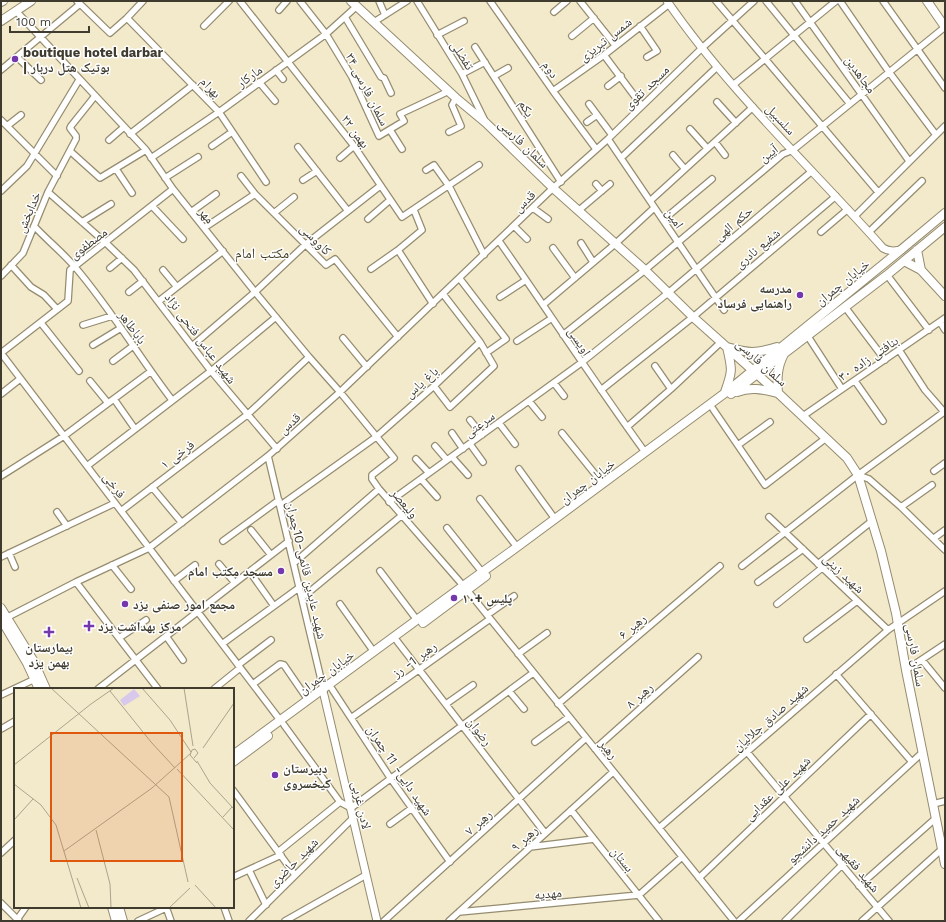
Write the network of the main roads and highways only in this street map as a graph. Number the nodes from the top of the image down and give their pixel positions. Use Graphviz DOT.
graph roads {
  1 [pos="31,1"];
  2 [pos="927,1"];
  3 [pos="354,4"];
  4 [pos="1,20"];
  5 [pos="945,27"];
  6 [pos="945,213"];
  7 [pos="945,227"];
  8 [pos="917,250"];
  9 [pos="904,261"];
  10 [pos="921,270"];
  11 [pos="945,296"];
  12 [pos="805,332"];
  13 [pos="724,345"];
  14 [pos="784,349"];
  15 [pos="755,372"];
  16 [pos="778,393"];
  17 [pos="727,394"];
  18 [pos="465,588"];
  19 [pos="1,608"];
  20 [pos="3,619"];
  21 [pos="38,678"];
  22 [pos="39,688"];
  23 [pos="45,688"];
  24 [pos="324,692"];
  25 [pos="282,723"];
  26 [pos="234,754"];
  27 [pos="234,761"];
  28 [pos="945,864"];
  29 [pos="112,908"];
  30 [pos="119,908"];
  31 [pos="116,921"];
  32 [pos="122,921"];
  1 -- 4 [label="main road"];
  2 -- 5 [label="main road"];
  3 -- 13 [label="main road, سلمان فارسی"];
  6 -- 12 [label="main road, خیابان چمران"];
  7 -- 8 [label="main road, خیابان چمران"];
  8 -- 9 [label="main road, خیابان چمران"];
  8 -- 10 [label="main road"];
  9 -- 10 [label="main road"];
  9 -- 12 [label="main road, خیابان چمران"];
  10 -- 11 [label="main road"];
  12 -- 14 [label="main road, خیابان چمران"];
  13 -- 14 [label="main road"];
  13 -- 15 [label="main road, سلمان فارسی"];
  13 -- 17 [label="main road"];
  14 -- 15 [label="main road, خیابان چمران"];
  14 -- 16 [label="main road"];
  15 -- 16 [label="main road, سلمان فارسی"];
  15 -- 17 [label="main road, خیابان چمران"];
  16 -- 17 [label="main road"];
  16 -- 28 [label="main road, سلمان فارسی"];
  17 -- 18 [label="main road, خیابان چمران"];
  17 -- 18 [label="main road, خیابان چمران"];
  18 -- 24 [label="main road, خیابان چمران"];
  18 -- 24 [label="main road, خیابان چمران"];
  19 -- 20 [label="main road"];
  20 -- 21 [label="main road"];
  21 -- 22 [label="main road"];
  21 -- 23 [label="main road"];
  24 -- 25 [label="main road, خیابان چمران"];
  24 -- 25 [label="main road, خیابان چمران"];
  25 -- 26 [label="main road, خیابان چمران"];
  25 -- 27 [label="main road, خیابان چمران"];
  29 -- 31 [label="main road"];
  30 -- 32 [label="main road"];
}
